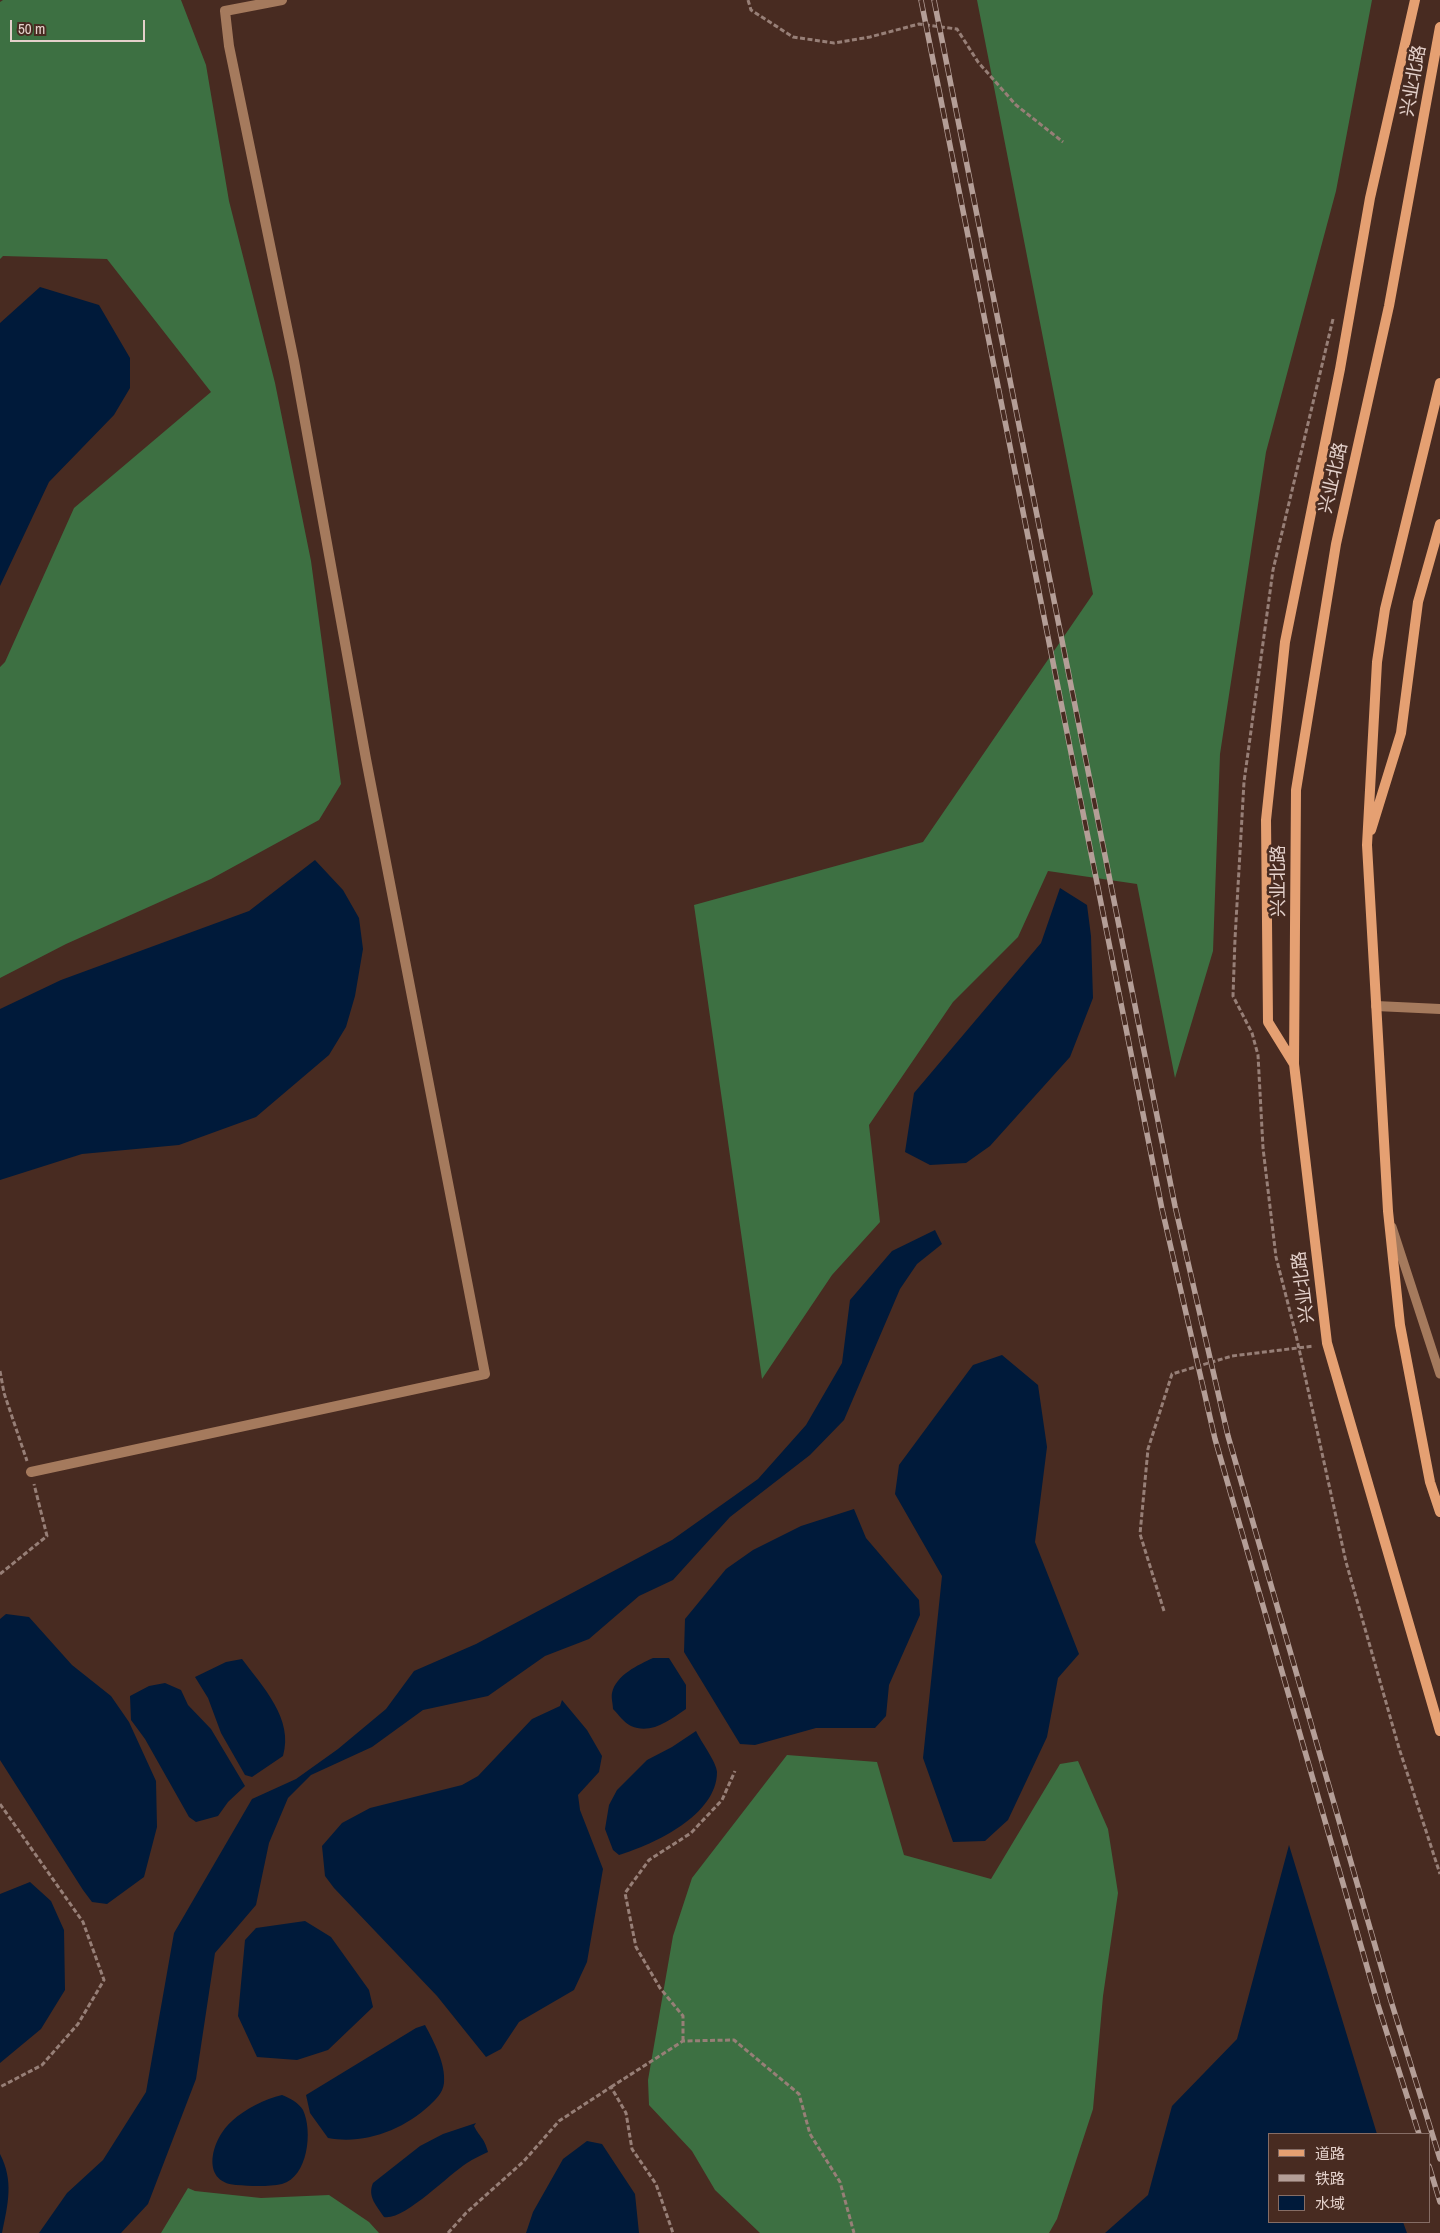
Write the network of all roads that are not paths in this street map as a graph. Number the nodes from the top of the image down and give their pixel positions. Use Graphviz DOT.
graph roads {
  1 [pos="282,0"];
  2 [pos="1415,0"];
  3 [pos="1440,27"];
  4 [pos="1440,383"];
  5 [pos="1440,524"];
  6 [pos="1367,845"];
  7 [pos="1376,1006"];
  8 [pos="1440,1009"];
  9 [pos="1294,1064"];
  10 [pos="1388,1212"];
  11 [pos="1440,1374"];
  12 [pos="31,1472"];
  13 [pos="1440,1512"];
  14 [pos="1440,1731"];
  1 -- 12 [label="street"];
  2 -- 9 [label="main road"];
  3 -- 9 [label="main road, 兴业北路"];
  4 -- 6 [label="main road"];
  5 -- 6 [label="main road"];
  6 -- 7 [label="main road"];
  7 -- 8 [label="street"];
  7 -- 10 [label="main road"];
  9 -- 14 [label="main road, 兴业北路"];
  10 -- 11 [label="lane"];
  10 -- 13 [label="main road"];
}
